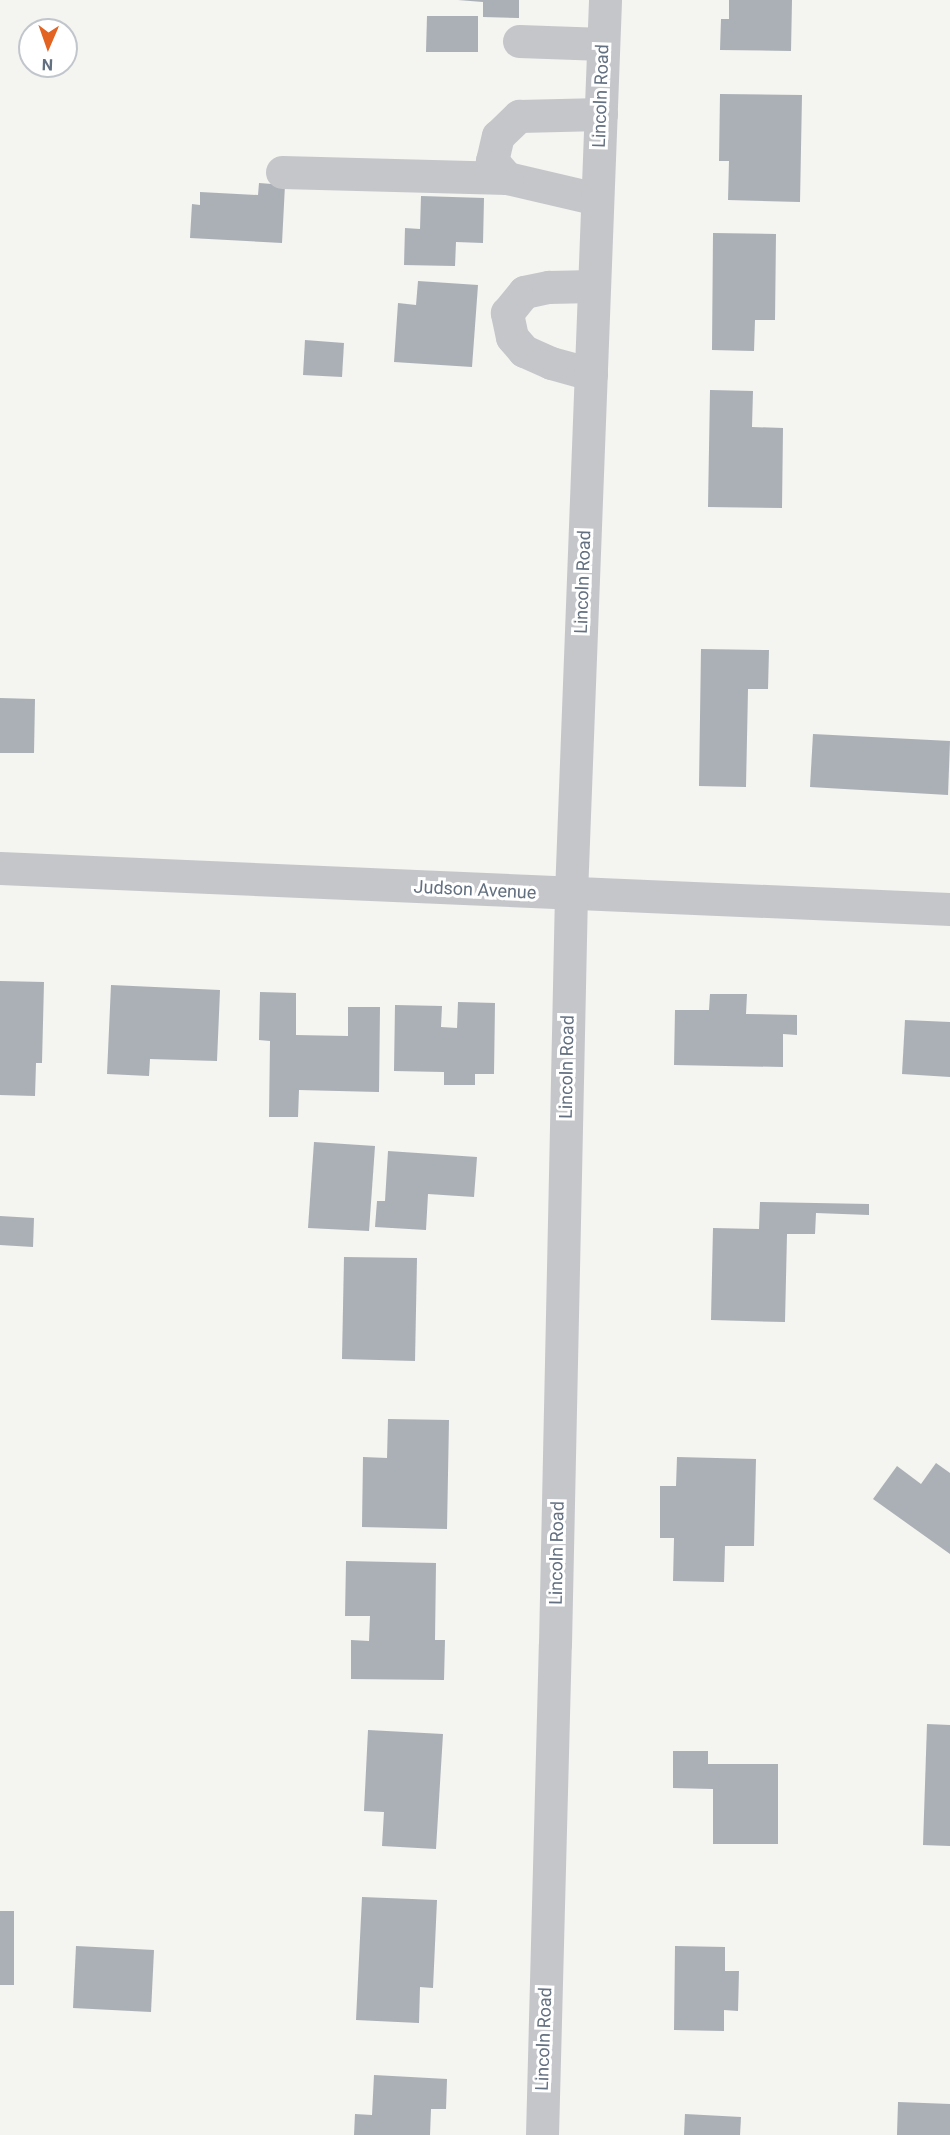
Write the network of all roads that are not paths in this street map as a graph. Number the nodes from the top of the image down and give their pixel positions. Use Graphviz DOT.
graph roads {
  1 [pos="605,0"];
  2 [pos="519,42"];
  3 [pos="603,44"];
  4 [pos="601,114"];
  5 [pos="282,172"];
  6 [pos="507,178"];
  7 [pos="597,199"];
  8 [pos="594,286"];
  9 [pos="591,374"];
  10 [pos="0,868"];
  11 [pos="571,894"];
  12 [pos="950,909"];
  13 [pos="542,2135"];
  1 -- 3 [label="street, Lincoln Road"];
  2 -- 3 [label="street"];
  3 -- 4 [label="street, Lincoln Road"];
  4 -- 6 [label="street"];
  4 -- 7 [label="street, Lincoln Road"];
  5 -- 6 [label="street"];
  6 -- 7 [label="street"];
  7 -- 8 [label="street, Lincoln Road"];
  8 -- 9 [label="street, Lincoln Road"];
  8 -- 9 [label="street"];
  9 -- 11 [label="street, Lincoln Road"];
  10 -- 11 [label="street, Judson Avenue"];
  11 -- 12 [label="street, Judson Avenue"];
  11 -- 13 [label="street, Lincoln Road"];
}
